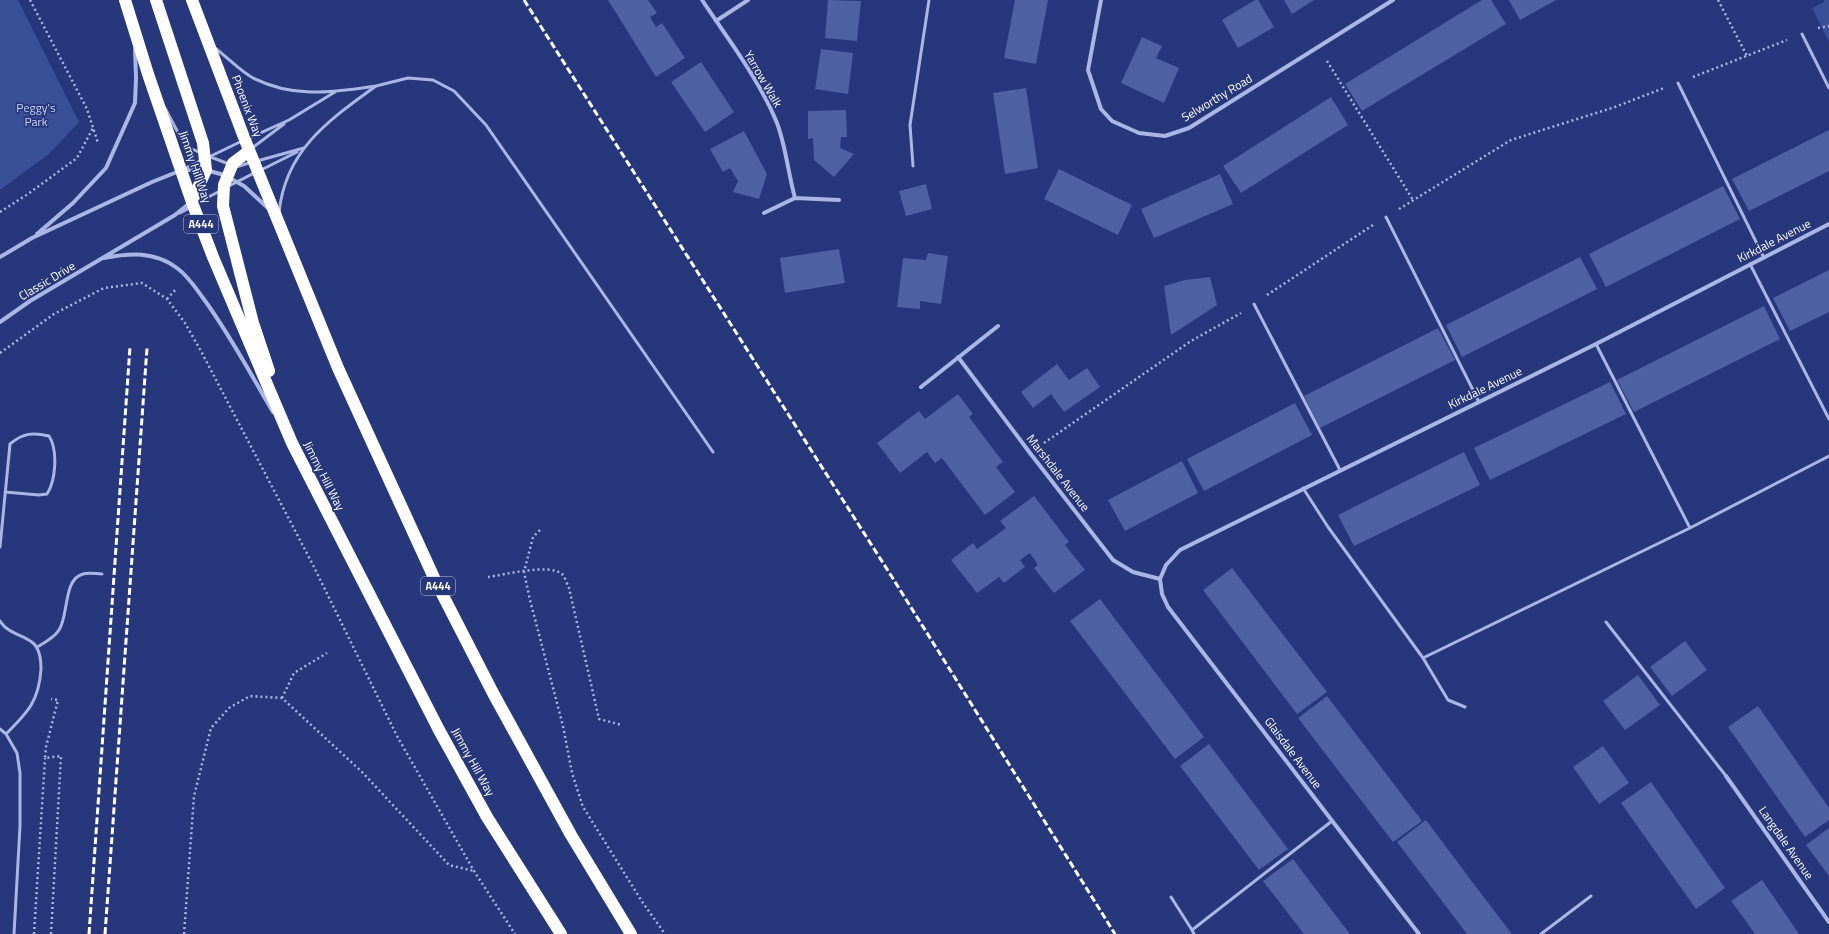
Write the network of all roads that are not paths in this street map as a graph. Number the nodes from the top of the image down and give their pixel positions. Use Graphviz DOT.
graph roads {
  1 [pos="126,0"];
  2 [pos="156,0"];
  3 [pos="192,0"];
  4 [pos="702,0"];
  5 [pos="748,0"];
  6 [pos="929,0"];
  7 [pos="1101,0"];
  8 [pos="1393,0"];
  9 [pos="716,21"];
  10 [pos="134,32"];
  11 [pos="1802,34"];
  12 [pos="207,42"];
  13 [pos="148,74"];
  14 [pos="1678,83"];
  15 [pos="376,86"];
  16 [pos="1829,88"];
  17 [pos="336,92"];
  18 [pos="289,120"];
  19 [pos="304,148"];
  20 [pos="252,156"];
  21 [pos="206,160"];
  22 [pos="232,165"];
  23 [pos="913,166"];
  24 [pos="182,170"];
  25 [pos="232,179"];
  26 [pos="223,189"];
  27 [pos="795,198"];
  28 [pos="839,200"];
  29 [pos="193,203"];
  30 [pos="764,213"];
  31 [pos="1386,217"];
  32 [pos="279,221"];
  33 [pos="1829,224"];
  34 [pos="32,238"];
  35 [pos="0,257"];
  36 [pos="104,258"];
  37 [pos="1764,258"];
  38 [pos="1750,264"];
  39 [pos="1254,304"];
  40 [pos="0,322"];
  41 [pos="998,326"];
  42 [pos="1596,344"];
  43 [pos="958,357"];
  44 [pos="921,387"];
  45 [pos="1479,402"];
  46 [pos="1829,419"];
  47 [pos="292,443"];
  48 [pos="713,452"];
  49 [pos="1829,456"];
  50 [pos="1340,470"];
  51 [pos="1303,488"];
  52 [pos="5,492"];
  53 [pos="1690,528"];
  54 [pos="0,547"];
  55 [pos="102,574"];
  56 [pos="1160,579"];
  57 [pos="0,621"];
  58 [pos="1606,622"];
  59 [pos="37,647"];
  60 [pos="1423,658"];
  61 [pos="1466,707"];
  62 [pos="0,729"];
  63 [pos="6,734"];
  64 [pos="1726,776"];
  65 [pos="1332,821"];
  66 [pos="1591,896"];
  67 [pos="1171,897"];
  68 [pos="1829,922"];
  69 [pos="1192,930"];
  70 [pos="14,934"];
  71 [pos="561,934"];
  72 [pos="631,934"];
  73 [pos="1194,934"];
  74 [pos="1419,934"];
  75 [pos="1541,934"];
  1 -- 10 [label="highway, Jimmy Hill Way / A444"];
  2 -- 21 [label="highway"];
  3 -- 12 [label="highway, Phoenix Way / A444"];
  4 -- 9 [label="street, Yarrow Walk"];
  5 -- 9 [label="street"];
  6 -- 23 [label="lane"];
  7 -- 8 [label="street, Selworthy Road"];
  9 -- 27 [label="street, Yarrow Walk"];
  10 -- 13 [label="highway, Jimmy Hill Way / A444"];
  10 -- 34 [label="street"];
  11 -- 16 [label="lane"];
  12 -- 17 [label="lane"];
  12 -- 20 [label="highway, Phoenix Way / A444"];
  13 -- 21 [label="lane"];
  13 -- 24 [label="highway, Jimmy Hill Way / A444"];
  14 -- 37 [label="lane"];
  15 -- 17 [label="lane"];
  15 -- 19 [label="lane"];
  15 -- 48 [label="lane"];
  17 -- 18 [label="lane"];
  18 -- 20 [label="lane"];
  18 -- 20 [label="lane"];
  19 -- 20 [label="lane"];
  19 -- 20 [label="lane"];
  19 -- 32 [label="lane"];
  20 -- 21 [label="lane"];
  20 -- 22 [label="highway"];
  20 -- 25 [label="lane"];
  20 -- 32 [label="highway, Phoenix Way / A444"];
  21 -- 22 [label="lane"];
  21 -- 24 [label="street"];
  21 -- 24 [label="lane"];
  21 -- 25 [label="street"];
  21 -- 29 [label="highway"];
  22 -- 25 [label="highway"];
  24 -- 29 [label="highway, Jimmy Hill Way / A444"];
  24 -- 34 [label="street"];
  25 -- 26 [label="highway"];
  25 -- 32 [label="street"];
  26 -- 29 [label="lane"];
  26 -- 47 [label="highway"];
  27 -- 28 [label="street"];
  27 -- 30 [label="street"];
  29 -- 36 [label="street, Classic Drive"];
  29 -- 47 [label="highway, Jimmy Hill Way / A444"];
  31 -- 45 [label="lane"];
  32 -- 72 [label="highway, A444"];
  33 -- 37 [label="street, Kirkdale Avenue"];
  34 -- 35 [label="street"];
  36 -- 40 [label="street, Classic Drive"];
  36 -- 47 [label="street"];
  37 -- 38 [label="street, Kirkdale Avenue"];
  38 -- 42 [label="street, Kirkdale Avenue"];
  38 -- 46 [label="lane"];
  39 -- 50 [label="lane"];
  41 -- 43 [label="street"];
  42 -- 45 [label="street, Kirkdale Avenue"];
  42 -- 53 [label="lane"];
  43 -- 44 [label="street"];
  43 -- 56 [label="street, Marshdale Avenue"];
  45 -- 50 [label="street, Kirkdale Avenue"];
  47 -- 71 [label="highway, Jimmy Hill Way / A444"];
  49 -- 53 [label="lane"];
  50 -- 51 [label="street, Kirkdale Avenue"];
  51 -- 56 [label="street, Kirkdale Avenue"];
  51 -- 60 [label="lane"];
  52 -- 52 [label="lane"];
  52 -- 54 [label="lane"];
  53 -- 60 [label="lane"];
  55 -- 59 [label="lane"];
  56 -- 65 [label="street, Glaisdale Avenue"];
  57 -- 59 [label="lane"];
  58 -- 64 [label="lane"];
  59 -- 63 [label="lane"];
  60 -- 61 [label="lane"];
  62 -- 63 [label="lane"];
  63 -- 70 [label="lane"];
  64 -- 68 [label="street, Langdale Avenue"];
  65 -- 69 [label="lane"];
  65 -- 74 [label="street, Glaisdale Avenue"];
  66 -- 75 [label="lane"];
  67 -- 69 [label="lane"];
  69 -- 73 [label="lane"];
}
